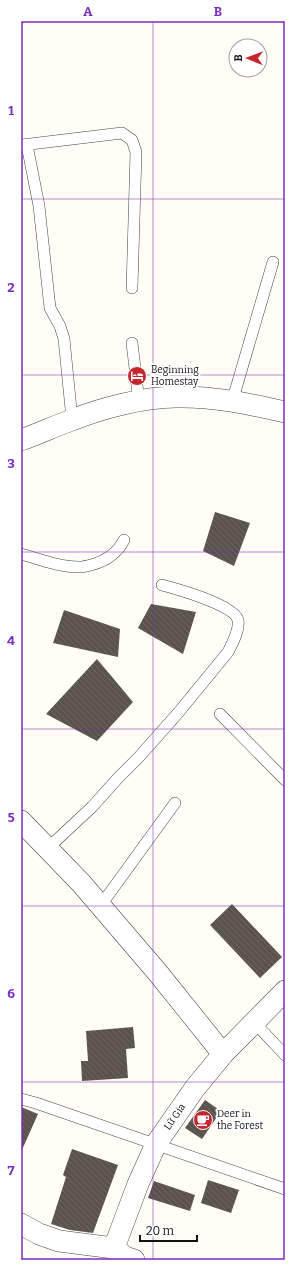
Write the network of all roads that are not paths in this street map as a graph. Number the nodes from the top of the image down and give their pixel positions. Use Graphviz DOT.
graph roads {
  1 [pos="24,145"];
  2 [pos="273,262"];
  3 [pos="132,288"];
  4 [pos="132,343"];
  5 [pos="139,402"];
  6 [pos="232,402"];
  7 [pos="285,412"];
  8 [pos="72,420"];
  9 [pos="21,440"];
  10 [pos="124,540"];
  11 [pos="21,554"];
  12 [pos="162,584"];
  13 [pos="220,714"];
  14 [pos="285,780"];
  15 [pos="175,803"];
  16 [pos="21,821"];
  17 [pos="48,848"];
  18 [pos="100,905"];
  19 [pos="285,991"];
  20 [pos="254,1022"];
  21 [pos="223,1054"];
  22 [pos="285,1055"];
  23 [pos="21,1100"];
  24 [pos="156,1144"];
  25 [pos="285,1189"];
  26 [pos="21,1224"];
  27 [pos="114,1248"];
  28 [pos="134,1260"];
  1 -- 3 [label="lane"];
  1 -- 8 [label="lane"];
  2 -- 6 [label="lane"];
  4 -- 5 [label="lane"];
  5 -- 6 [label="street"];
  5 -- 8 [label="street"];
  6 -- 7 [label="street"];
  8 -- 9 [label="street"];
  10 -- 11 [label="lane"];
  12 -- 17 [label="lane"];
  13 -- 14 [label="lane"];
  15 -- 18 [label="lane"];
  16 -- 17 [label="street"];
  17 -- 18 [label="street"];
  18 -- 21 [label="street"];
  19 -- 20 [label="street, Lữ Gia"];
  20 -- 21 [label="street, Lữ Gia"];
  20 -- 22 [label="lane"];
  21 -- 24 [label="street, Lữ Gia"];
  23 -- 24 [label="lane"];
  24 -- 25 [label="lane"];
  24 -- 27 [label="street, Lữ Gia"];
  26 -- 27 [label="street"];
  27 -- 28 [label="street"];
}
